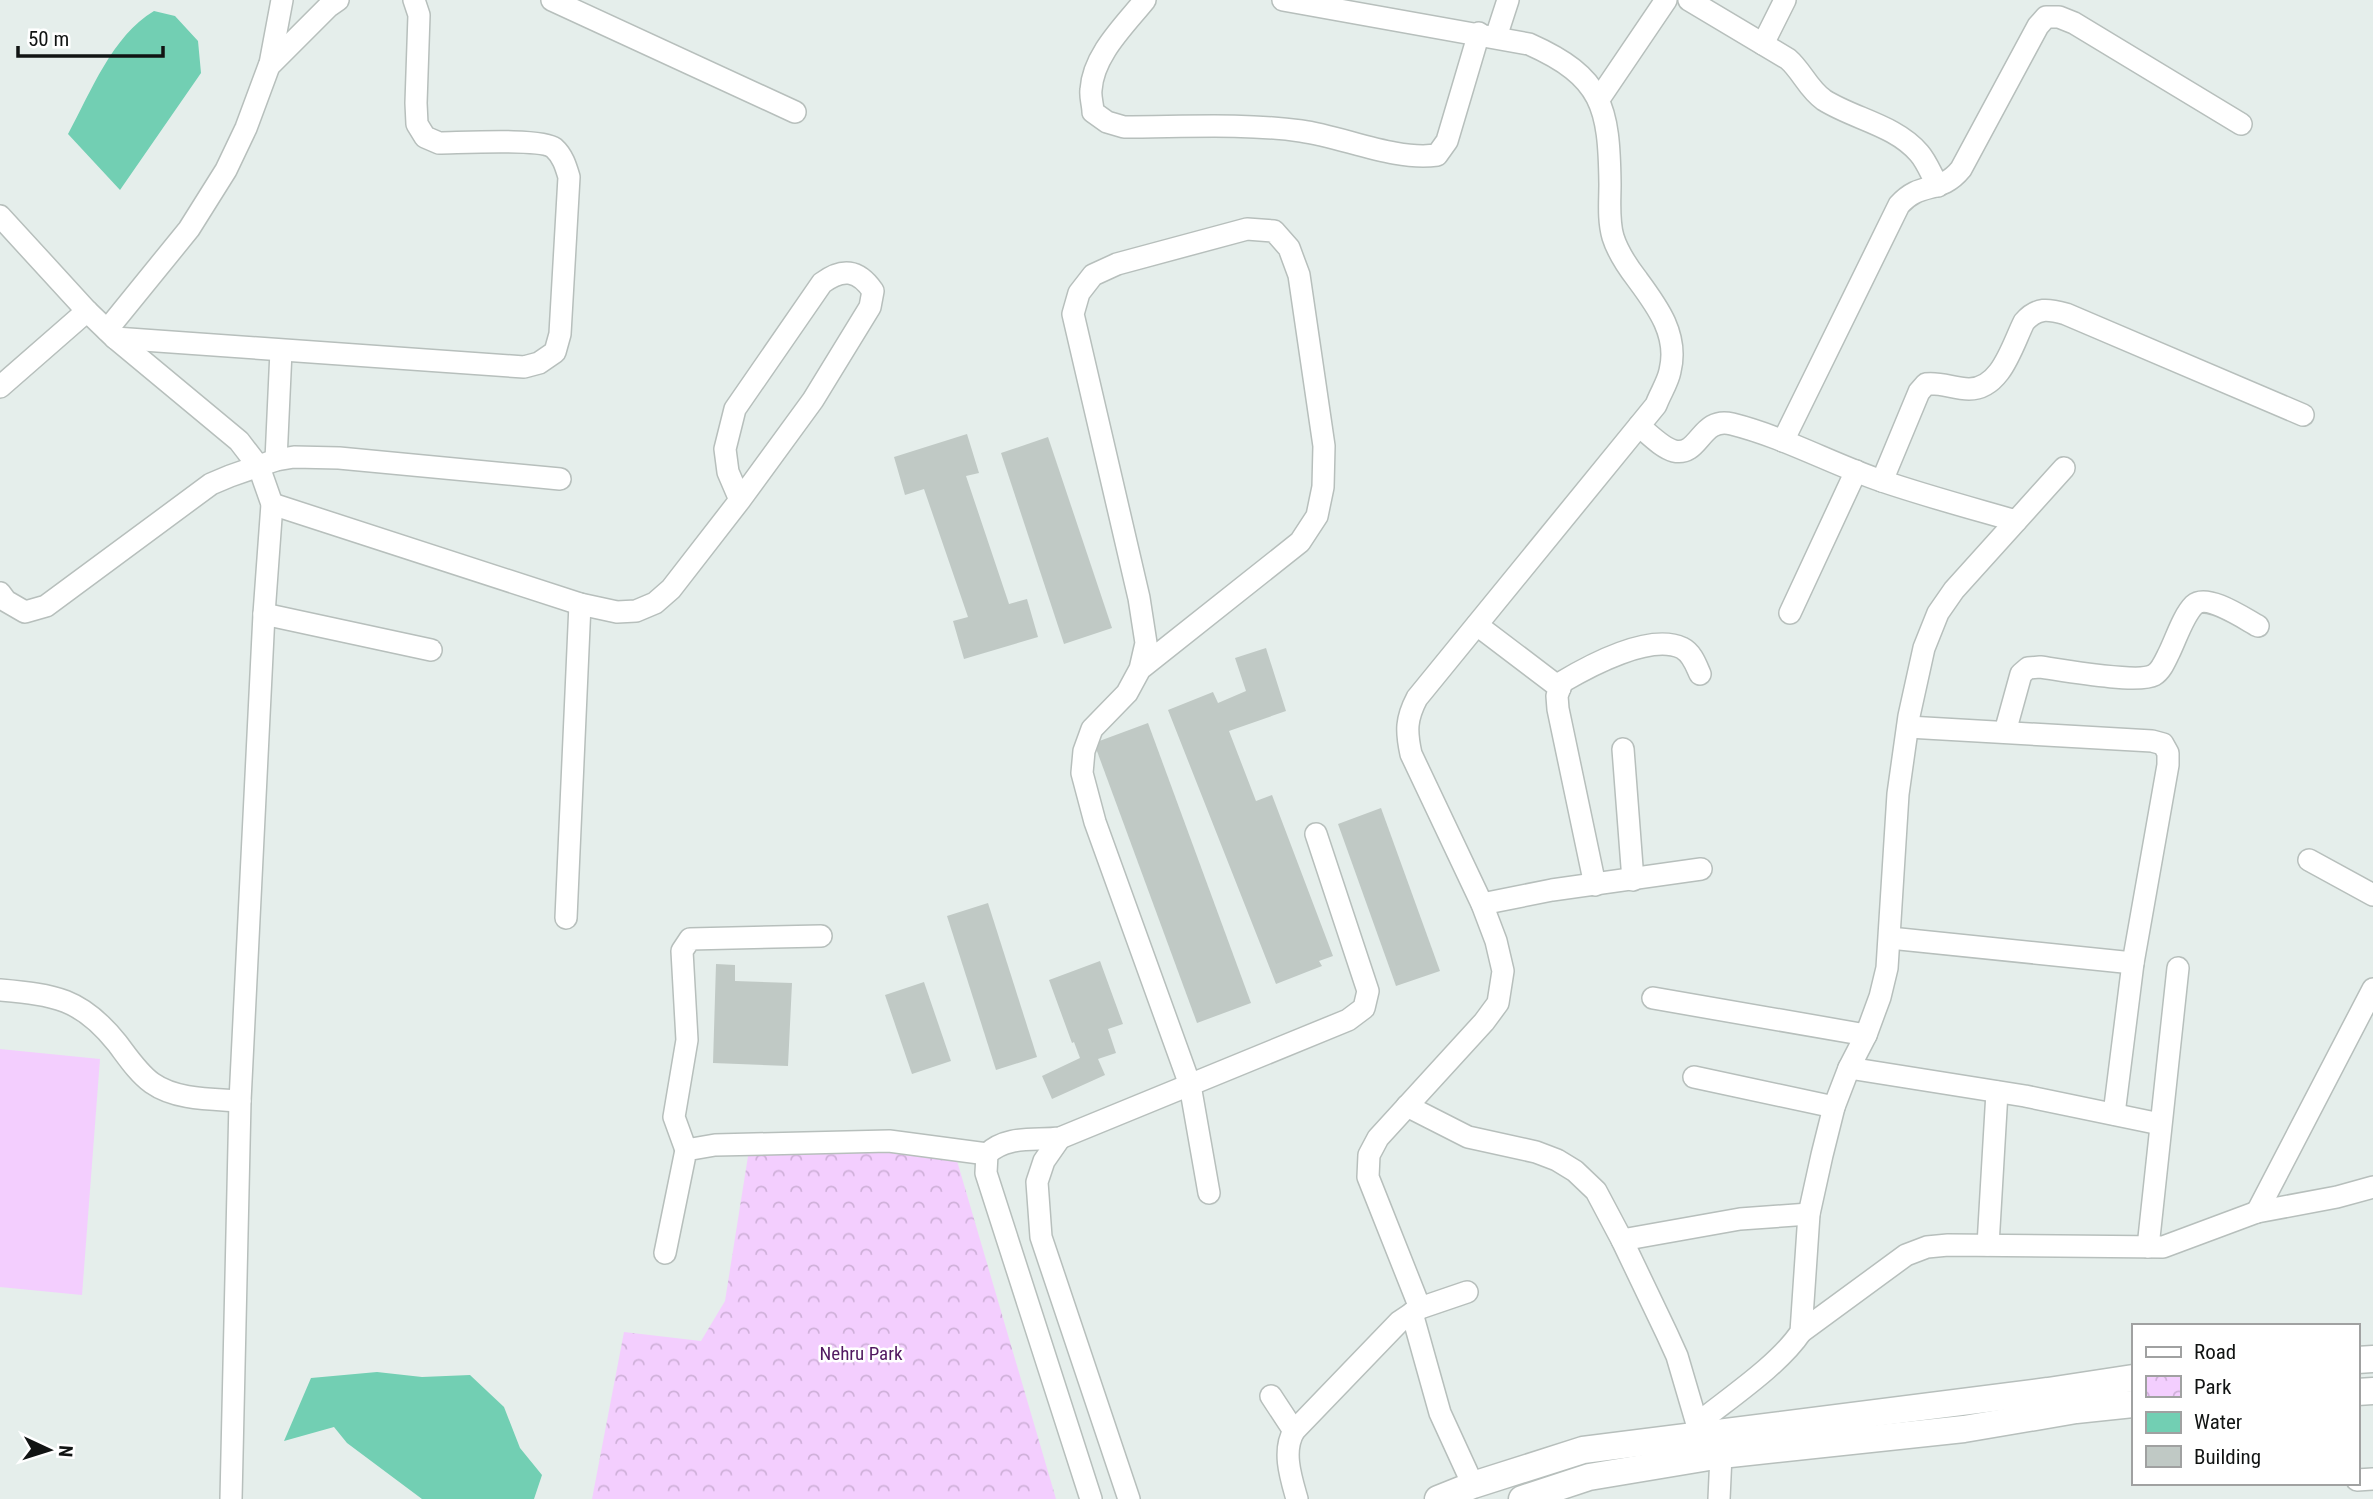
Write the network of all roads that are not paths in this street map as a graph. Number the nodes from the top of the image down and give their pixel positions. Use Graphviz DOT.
graph roads {
  1 [pos="282,0"];
  2 [pos="338,0"];
  3 [pos="414,0"];
  4 [pos="551,0"];
  5 [pos="1145,0"];
  6 [pos="1283,0"];
  7 [pos="1507,0"];
  8 [pos="1666,0"];
  9 [pos="1689,0"];
  10 [pos="1784,0"];
  11 [pos="1488,35"];
  12 [pos="1763,44"];
  13 [pos="269,66"];
  14 [pos="1599,99"];
  15 [pos="795,112"];
  16 [pos="2241,124"];
  17 [pos="1938,186"];
  18 [pos="0,216"];
  19 [pos="87,311"];
  20 [pos="111,334"];
  21 [pos="281,351"];
  22 [pos="0,387"];
  23 [pos="2303,415"];
  24 [pos="1639,426"];
  25 [pos="1783,441"];
  26 [pos="267,463"];
  27 [pos="2064,468"];
  28 [pos="1856,471"];
  29 [pos="560,479"];
  30 [pos="1882,481"];
  31 [pos="740,500"];
  32 [pos="272,505"];
  33 [pos="2016,522"];
  34 [pos="0,593"];
  35 [pos="580,604"];
  36 [pos="1790,613"];
  37 [pos="264,614"];
  38 [pos="1477,625"];
  39 [pos="2258,626"];
  40 [pos="431,650"];
  41 [pos="1140,669"];
  42 [pos="1700,674"];
  43 [pos="1560,688"];
  44 [pos="1908,727"];
  45 [pos="2005,732"];
  46 [pos="1623,749"];
  47 [pos="1316,834"];
  48 [pos="2309,860"];
  49 [pos="1701,869"];
  50 [pos="1633,880"];
  51 [pos="1595,885"];
  52 [pos="2373,895"];
  53 [pos="1482,904"];
  54 [pos="566,918"];
  55 [pos="821,936"];
  56 [pos="1890,938"];
  57 [pos="2133,963"];
  58 [pos="2178,968"];
  59 [pos="2373,989"];
  60 [pos="0,990"];
  61 [pos="1653,998"];
  62 [pos="1866,1035"];
  63 [pos="1849,1068"];
  64 [pos="1694,1077"];
  65 [pos="1190,1085"];
  66 [pos="1997,1092"];
  67 [pos="240,1101"];
  68 [pos="1408,1106"];
  69 [pos="1834,1107"];
  70 [pos="2114,1114"];
  71 [pos="2160,1124"];
  72 [pos="1060,1138"];
  73 [pos="686,1150"];
  74 [pos="988,1154"];
  75 [pos="2373,1187"];
  76 [pos="1209,1193"];
  77 [pos="2257,1212"];
  78 [pos="1809,1214"];
  79 [pos="1622,1240"];
  80 [pos="1988,1245"];
  81 [pos="2148,1247"];
  82 [pos="665,1253"];
  83 [pos="1468,1292"];
  84 [pos="1416,1310"];
  85 [pos="1801,1332"];
  86 [pos="2132,1378"];
  87 [pos="1271,1396"];
  88 [pos="2132,1404"];
  89 [pos="1699,1429"];
  90 [pos="1294,1431"];
  91 [pos="1721,1455"];
  92 [pos="1473,1485"];
  93 [pos="231,1499"];
  94 [pos="1091,1499"];
  95 [pos="1129,1499"];
  96 [pos="1297,1499"];
  97 [pos="1438,1499"];
  98 [pos="1522,1499"];
  99 [pos="1718,1499"];
  1 -- 13 [label="street"];
  2 -- 13 [label="street"];
  3 -- 21 [label="street"];
  4 -- 15 [label="street"];
  5 -- 11 [label="street"];
  6 -- 11 [label="street"];
  7 -- 11 [label="street"];
  8 -- 14 [label="street"];
  9 -- 12 [label="street"];
  10 -- 12 [label="street"];
  11 -- 14 [label="street"];
  12 -- 17 [label="street"];
  13 -- 20 [label="street"];
  14 -- 24 [label="street"];
  16 -- 17 [label="street"];
  17 -- 25 [label="street"];
  18 -- 19 [label="street"];
  19 -- 20 [label="street"];
  19 -- 22 [label="street"];
  20 -- 21 [label="street"];
  20 -- 26 [label="street"];
  21 -- 26 [label="street"];
  23 -- 30 [label="street"];
  24 -- 25 [label="street"];
  24 -- 38 [label="street"];
  25 -- 28 [label="street"];
  26 -- 29 [label="street"];
  26 -- 32 [label="street"];
  26 -- 34 [label="street"];
  27 -- 33 [label="street"];
  28 -- 30 [label="street"];
  28 -- 36 [label="street"];
  30 -- 33 [label="street"];
  31 -- 31 [label="street"];
  31 -- 35 [label="street"];
  32 -- 35 [label="street"];
  32 -- 37 [label="street"];
  33 -- 44 [label="street"];
  35 -- 54 [label="street"];
  37 -- 40 [label="street"];
  37 -- 67 [label="street"];
  38 -- 43 [label="street"];
  38 -- 53 [label="street"];
  39 -- 45 [label="street"];
  41 -- 41 [label="street"];
  41 -- 65 [label="street"];
  42 -- 43 [label="street"];
  43 -- 51 [label="street"];
  44 -- 45 [label="street"];
  44 -- 56 [label="street"];
  45 -- 57 [label="street"];
  46 -- 50 [label="street"];
  47 -- 65 [label="street"];
  48 -- 52 [label="street"];
  49 -- 50 [label="street"];
  50 -- 51 [label="street"];
  51 -- 53 [label="street"];
  53 -- 68 [label="street"];
  55 -- 73 [label="street"];
  56 -- 57 [label="street"];
  56 -- 62 [label="street"];
  57 -- 70 [label="street"];
  58 -- 71 [label="street"];
  59 -- 77 [label="street"];
  60 -- 67 [label="street"];
  61 -- 62 [label="street"];
  62 -- 63 [label="street"];
  63 -- 66 [label="street"];
  63 -- 69 [label="street"];
  64 -- 69 [label="street"];
  65 -- 72 [label="street"];
  65 -- 76 [label="street"];
  66 -- 70 [label="street"];
  66 -- 80 [label="street"];
  67 -- 93 [label="street"];
  68 -- 79 [label="street"];
  68 -- 84 [label="street"];
  69 -- 78 [label="street"];
  70 -- 71 [label="street"];
  71 -- 81 [label="street"];
  72 -- 74 [label="street"];
  72 -- 95 [label="street"];
  73 -- 74 [label="street"];
  73 -- 82 [label="street"];
  74 -- 94 [label="street"];
  75 -- 77 [label="street"];
  77 -- 81 [label="street"];
  78 -- 79 [label="street"];
  78 -- 85 [label="street"];
  79 -- 89 [label="street"];
  80 -- 81 [label="street"];
  80 -- 85 [label="street"];
  83 -- 84 [label="street"];
  84 -- 90 [label="street"];
  84 -- 92 [label="street"];
  85 -- 89 [label="street"];
  86 -- 89 [label="main road"];
  87 -- 90 [label="street"];
  88 -- 91 [label="main road"];
  89 -- 92 [label="main road"];
  90 -- 96 [label="street"];
  91 -- 98 [label="main road"];
  91 -- 99 [label="street"];
  92 -- 97 [label="main road"];
}
